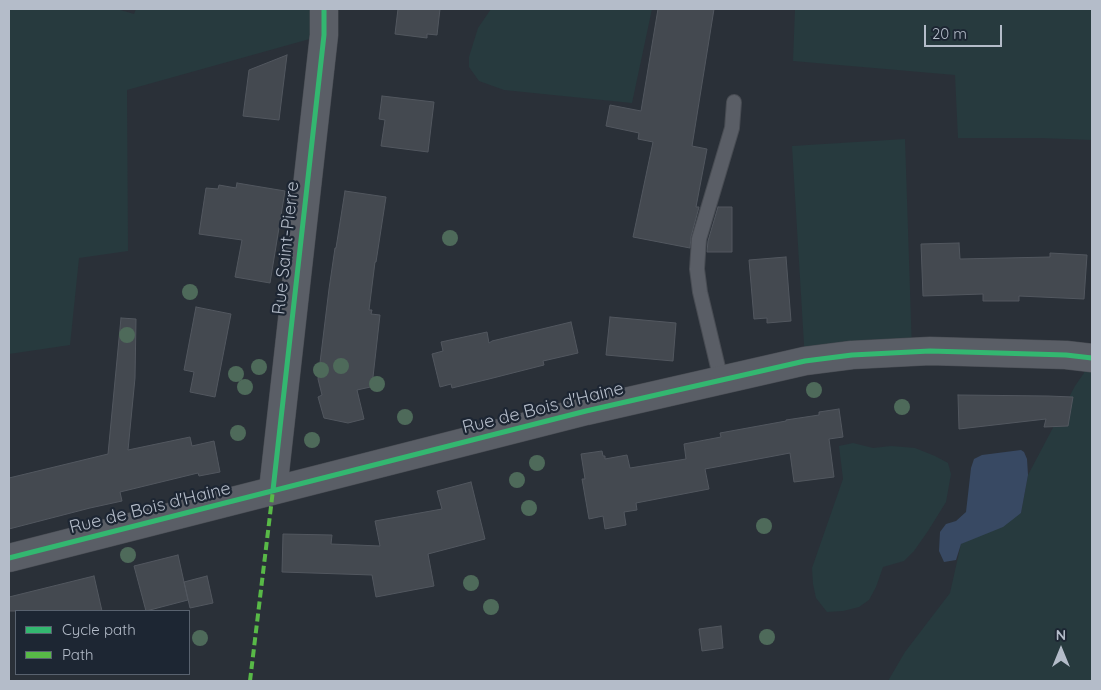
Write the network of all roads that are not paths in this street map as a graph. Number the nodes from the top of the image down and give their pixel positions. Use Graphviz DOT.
graph roads {
  1 [pos="324,9"];
  2 [pos="734,102"];
  3 [pos="1092,358"];
  4 [pos="721,380"];
  5 [pos="273,490"];
  6 [pos="9,558"];
  1 -- 5 [label="street, Rue Saint-Pierre"];
  2 -- 4 [label="lane"];
  3 -- 4 [label="street, Rue de Bois d'Haine"];
  4 -- 5 [label="street, Rue de Bois d'Haine"];
  5 -- 6 [label="street, Rue de Bois d'Haine"];
}
